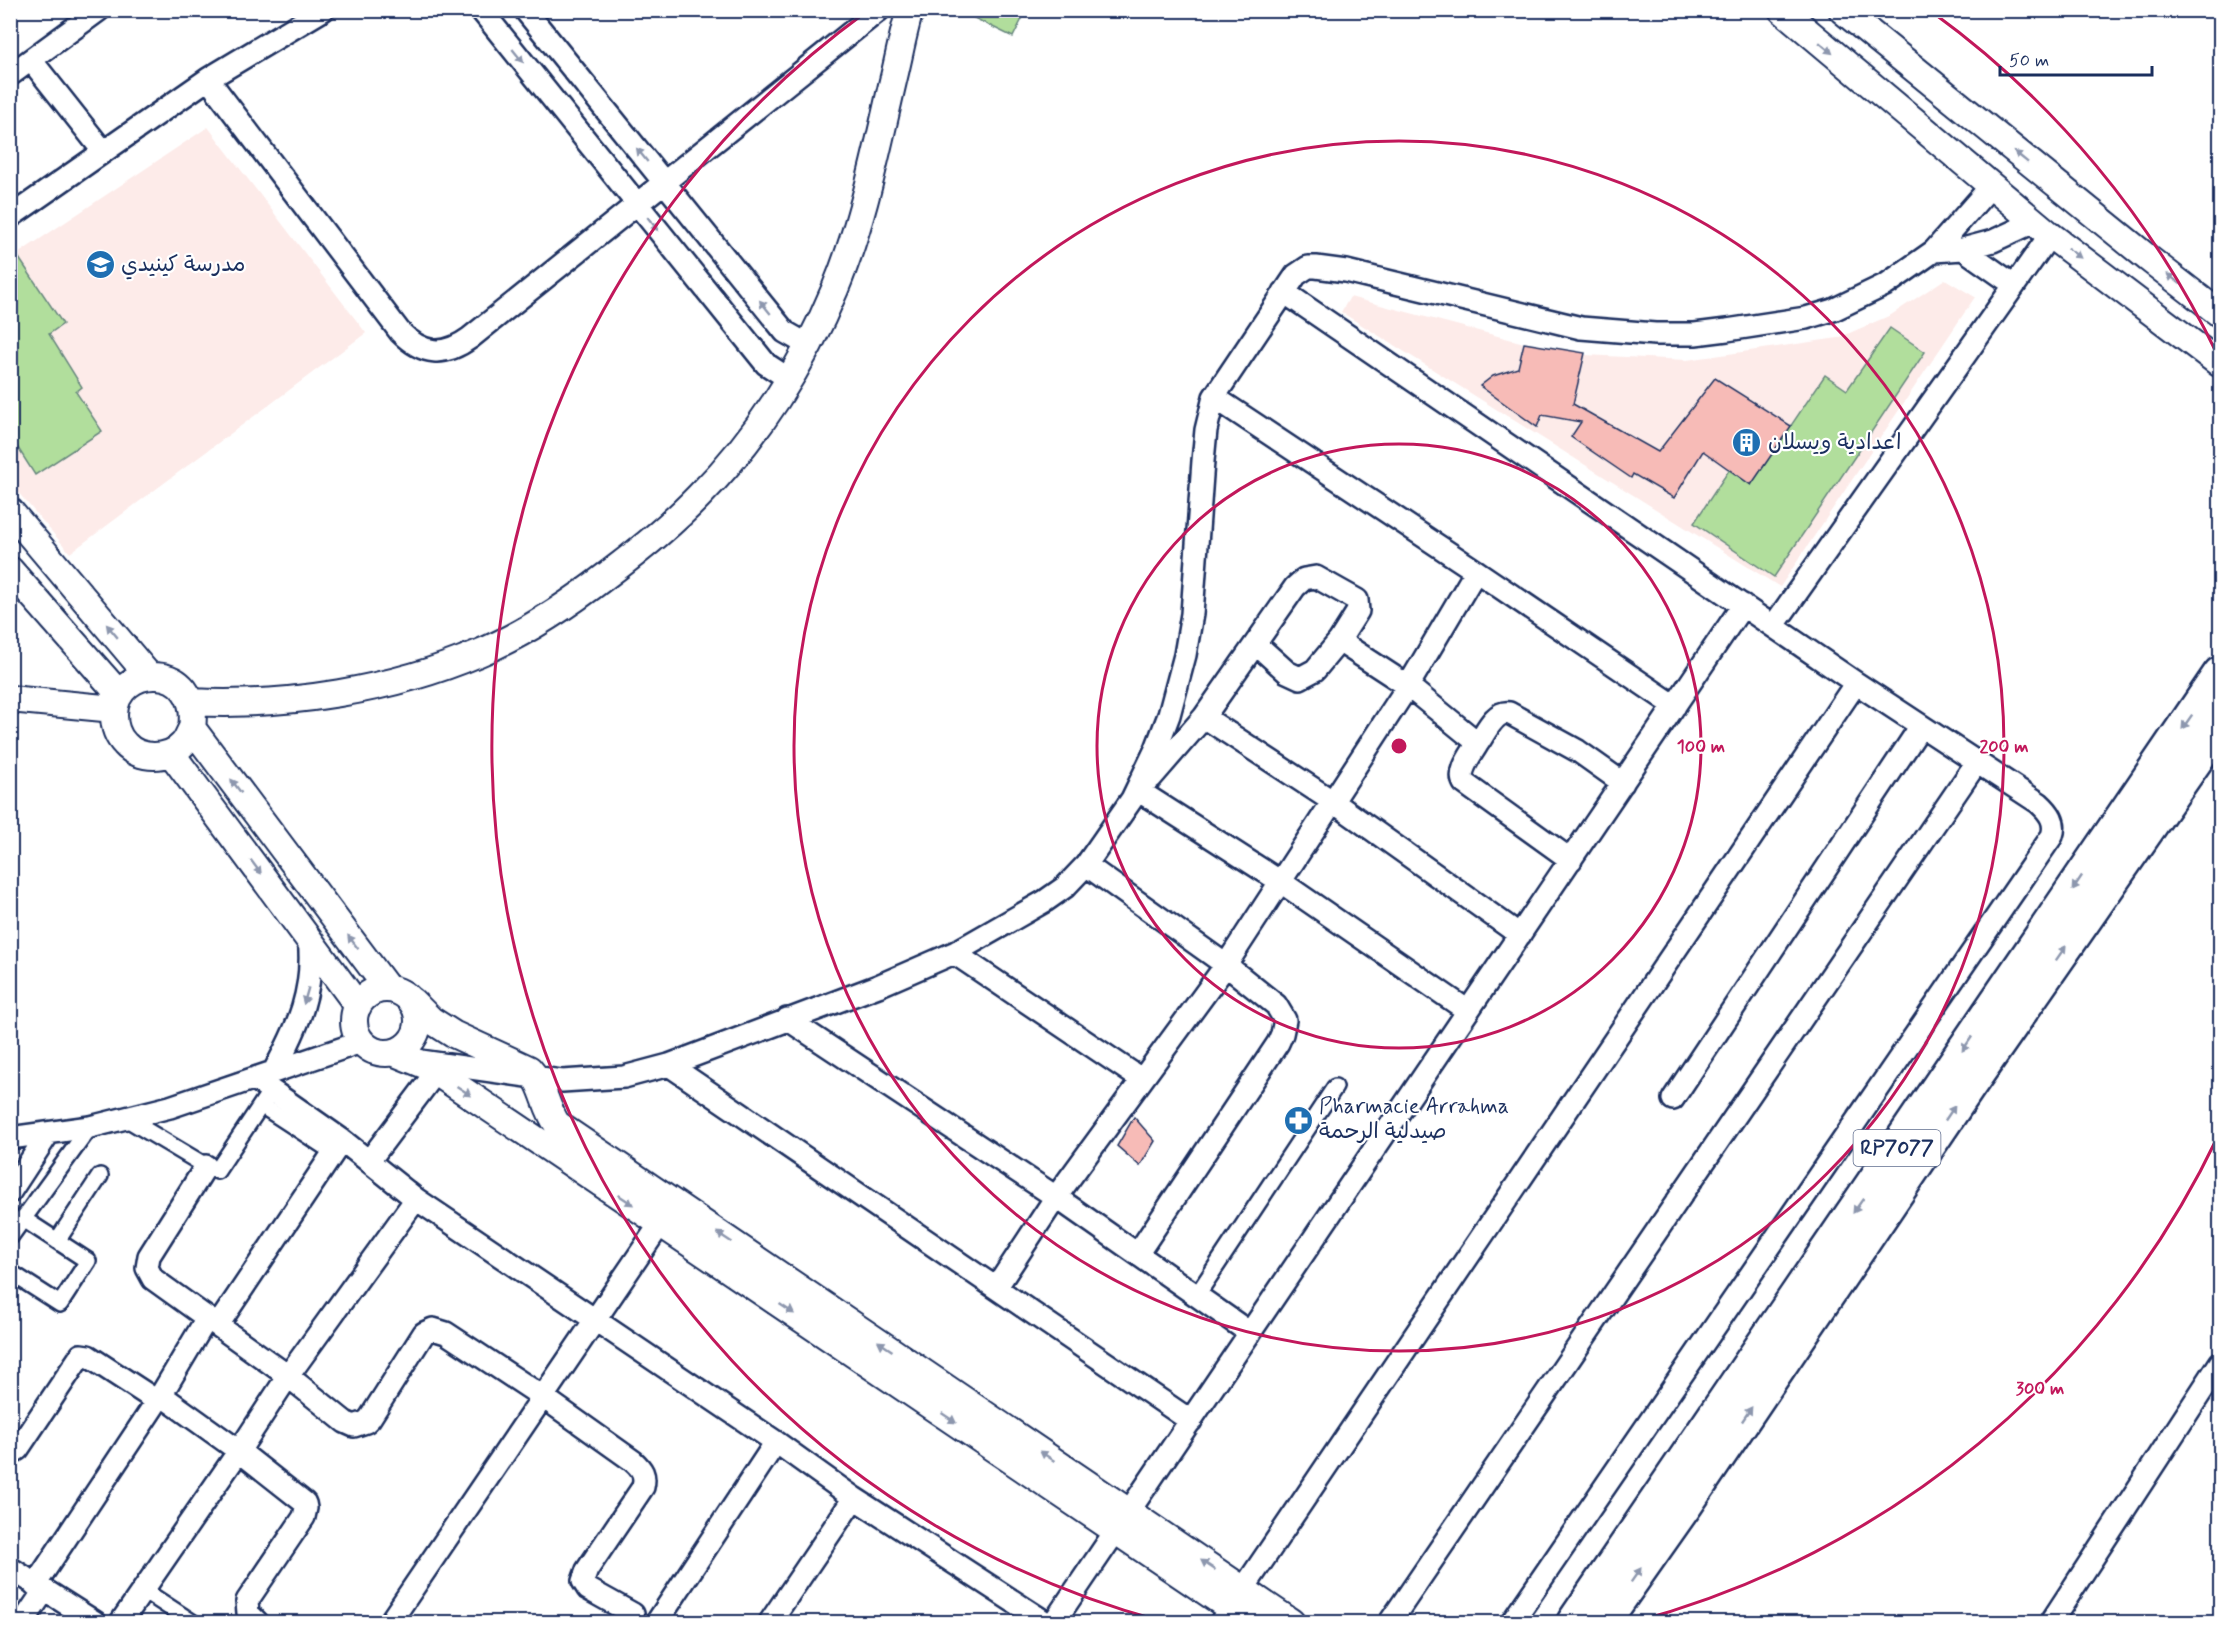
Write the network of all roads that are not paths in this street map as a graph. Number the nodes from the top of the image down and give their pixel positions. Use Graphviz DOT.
graph roads {
  1 [pos="99,10"];
  2 [pos="481,10"];
  3 [pos="525,10"];
  4 [pos="879,10"];
  5 [pos="1782,10"];
  6 [pos="1842,10"];
  7 [pos="321,11"];
  8 [pos="903,13"];
  9 [pos="31,60"];
  10 [pos="10,75"];
  11 [pos="208,79"];
  12 [pos="104,151"];
  13 [pos="664,183"];
  14 [pos="1991,186"];
  15 [pos="637,203"];
  16 [pos="10,217"];
  17 [pos="2042,228"];
  18 [pos="1963,249"];
  19 [pos="1934,250"];
  20 [pos="2014,285"];
  21 [pos="1284,292"];
  22 [pos="2220,314"];
  23 [pos="808,345"];
  24 [pos="2220,364"];
  25 [pos="789,379"];
  26 [pos="1214,397"];
  27 [pos="10,511"];
  28 [pos="10,570"];
  29 [pos="1476,571"];
  30 [pos="1743,605"];
  31 [pos="1774,626"];
  32 [pos="1340,641"];
  33 [pos="1256,644"];
  34 [pos="2220,674"];
  35 [pos="149,676"];
  36 [pos="1856,683"];
  37 [pos="1408,686"];
  38 [pos="10,699"];
  39 [pos="116,702"];
  40 [pos="192,702"];
  41 [pos="1675,706"];
  42 [pos="1203,717"];
  43 [pos="2220,725"];
  44 [pos="1921,726"];
  45 [pos="192,729"];
  46 [pos="1478,743"];
  47 [pos="171,753"];
  48 [pos="1977,762"];
  49 [pos="1623,783"];
  50 [pos="1136,795"];
  51 [pos="1332,801"];
  52 [pos="1571,860"];
  53 [pos="1086,866"];
  54 [pos="1281,882"];
  55 [pos="1520,935"];
  56 [pos="309,938"];
  57 [pos="954,952"];
  58 [pos="1226,965"];
  59 [pos="388,989"];
  60 [pos="412,1001"];
  61 [pos="358,1006"];
  62 [pos="1468,1011"];
  63 [pos="787,1019"];
  64 [pos="361,1041"];
  65 [pos="403,1057"];
  66 [pos="669,1065"];
  67 [pos="436,1072"];
  68 [pos="538,1079"];
  69 [pos="1141,1079"];
  70 [pos="265,1086"];
  71 [pos="1335,1087"];
  72 [pos="1673,1099"];
  73 [pos="127,1119"];
  74 [pos="90,1127"];
  75 [pos="48,1134"];
  76 [pos="10,1138"];
  77 [pos="337,1146"];
  78 [pos="369,1161"];
  79 [pos="206,1166"];
  80 [pos="100,1176"];
  81 [pos="10,1192"];
  82 [pos="1056,1197"];
  83 [pos="416,1199"];
  84 [pos="667,1213"];
  85 [pos="22,1218"];
  86 [pos="10,1237"];
  87 [pos="57,1241"];
  88 [pos="1138,1253"];
  89 [pos="10,1272"];
  90 [pos="996,1288"];
  91 [pos="1197,1295"];
  92 [pos="596,1319"];
  93 [pos="213,1322"];
  94 [pos="1250,1333"];
  95 [pos="2220,1363"];
  96 [pos="288,1376"];
  97 [pos="543,1396"];
  98 [pos="159,1398"];
  99 [pos="1191,1421"];
  100 [pos="776,1442"];
  101 [pos="239,1451"];
  102 [pos="10,1454"];
  103 [pos="854,1498"];
  104 [pos="1124,1522"];
  105 [pos="10,1568"];
  106 [pos="40,1588"];
  107 [pos="143,1590"];
  108 [pos="1236,1611"];
  109 [pos="636,1620"];
  110 [pos="22,1623"];
  111 [pos="95,1623"];
  112 [pos="121,1623"];
  113 [pos="192,1623"];
  114 [pos="257,1623"];
  115 [pos="390,1623"];
  116 [pos="657,1623"];
  117 [pos="770,1623"];
  118 [pos="1045,1623"];
  119 [pos="1054,1623"];
  120 [pos="1291,1623"];
  121 [pos="1390,1623"];
  122 [pos="1512,1623"];
  123 [pos="1574,1623"];
  124 [pos="1603,1623"];
  125 [pos="2051,1623"];
  1 -- 9 [label="street"];
  2 -- 15 [label="street, one-way"];
  13 -- 3 [label="street, one-way"];
  4 -- 13 [label="street"];
  5 -- 14 [label="street, one-way"];
  22 -- 6 [label="street, one-way"];
  7 -- 11 [label="street"];
  8 -- 23 [label="street"];
  9 -- 10 [label="street"];
  9 -- 12 [label="street"];
  11 -- 12 [label="street"];
  11 -- 15 [label="street"];
  12 -- 16 [label="street"];
  13 -- 15 [label="street"];
  23 -- 13 [label="street, one-way"];
  14 -- 17 [label="street"];
  14 -- 19 [label="street"];
  15 -- 25 [label="street, one-way"];
  17 -- 18 [label="street"];
  17 -- 20 [label="street"];
  17 -- 24 [label="street, one-way"];
  18 -- 19 [label="street"];
  18 -- 20 [label="street"];
  19 -- 21 [label="street"];
  20 -- 31 [label="street"];
  21 -- 26 [label="street"];
  21 -- 30 [label="street"];
  23 -- 25 [label="street"];
  25 -- 40 [label="street"];
  26 -- 29 [label="street"];
  26 -- 50 [label="street"];
  35 -- 27 [label="street, one-way"];
  28 -- 39 [label="street"];
  29 -- 37 [label="street"];
  29 -- 41 [label="street"];
  30 -- 31 [label="street"];
  30 -- 41 [label="street"];
  31 -- 36 [label="street"];
  32 -- 33 [label="street"];
  32 -- 33 [label="street"];
  32 -- 37 [label="street"];
  33 -- 42 [label="street"];
  34 -- 123 [label="main road, RP7077, one-way"];
  35 -- 39 [label="street"];
  35 -- 40 [label="street"];
  36 -- 44 [label="street"];
  36 -- 108 [label="street"];
  37 -- 46 [label="street"];
  37 -- 51 [label="street"];
  38 -- 39 [label="street"];
  39 -- 47 [label="street"];
  40 -- 45 [label="street"];
  41 -- 49 [label="street"];
  42 -- 50 [label="street"];
  42 -- 51 [label="street"];
  124 -- 43 [label="main road, RP7077, one-way"];
  44 -- 48 [label="street"];
  44 -- 72 [label="street"];
  45 -- 47 [label="street"];
  59 -- 45 [label="street, one-way"];
  46 -- 49 [label="street"];
  46 -- 52 [label="street"];
  47 -- 56 [label="street, one-way"];
  48 -- 121 [label="street"];
  48 -- 122 [label="street"];
  49 -- 52 [label="street"];
  50 -- 53 [label="street"];
  50 -- 54 [label="street"];
  51 -- 54 [label="street"];
  51 -- 55 [label="street"];
  52 -- 55 [label="street"];
  53 -- 57 [label="street"];
  53 -- 58 [label="street"];
  54 -- 58 [label="street"];
  54 -- 62 [label="street"];
  55 -- 62 [label="street"];
  56 -- 61 [label="street"];
  56 -- 70 [label="street, one-way"];
  57 -- 63 [label="street"];
  57 -- 69 [label="street"];
  58 -- 69 [label="street"];
  58 -- 88 [label="street"];
  59 -- 60 [label="street"];
  59 -- 61 [label="street"];
  60 -- 65 [label="street"];
  60 -- 68 [label="street"];
  61 -- 64 [label="street"];
  62 -- 94 [label="street"];
  63 -- 66 [label="street"];
  63 -- 82 [label="street"];
  64 -- 65 [label="street"];
  64 -- 70 [label="street"];
  65 -- 67 [label="street"];
  65 -- 68 [label="street"];
  66 -- 68 [label="street"];
  66 -- 90 [label="street"];
  67 -- 78 [label="street"];
  67 -- 84 [label="street, one-way"];
  68 -- 84 [label="street"];
  69 -- 82 [label="street"];
  70 -- 73 [label="street"];
  70 -- 77 [label="street"];
  70 -- 79 [label="street"];
  71 -- 91 [label="street"];
  73 -- 74 [label="street"];
  73 -- 79 [label="street"];
  74 -- 75 [label="street"];
  74 -- 85 [label="street"];
  75 -- 76 [label="street"];
  75 -- 81 [label="street"];
  77 -- 78 [label="street"];
  77 -- 93 [label="street"];
  78 -- 83 [label="street"];
  79 -- 93 [label="street"];
  80 -- 87 [label="street"];
  82 -- 88 [label="street"];
  82 -- 90 [label="street"];
  83 -- 92 [label="street"];
  83 -- 96 [label="street"];
  84 -- 92 [label="street"];
  84 -- 104 [label="street"];
  85 -- 86 [label="street"];
  85 -- 87 [label="street"];
  87 -- 89 [label="street"];
  88 -- 91 [label="street"];
  90 -- 99 [label="street"];
  91 -- 94 [label="street"];
  92 -- 97 [label="street"];
  92 -- 100 [label="street"];
  93 -- 96 [label="street"];
  93 -- 98 [label="street"];
  94 -- 99 [label="street"];
  95 -- 125 [label="street"];
  96 -- 97 [label="street"];
  96 -- 101 [label="street"];
  97 -- 109 [label="street"];
  97 -- 115 [label="street"];
  98 -- 101 [label="street"];
  98 -- 102 [label="street"];
  98 -- 106 [label="street"];
  99 -- 104 [label="street"];
  100 -- 103 [label="street"];
  100 -- 116 [label="street"];
  101 -- 107 [label="street"];
  101 -- 114 [label="street"];
  103 -- 117 [label="street"];
  103 -- 118 [label="street"];
  104 -- 108 [label="street"];
  104 -- 119 [label="street"];
  105 -- 106 [label="street"];
  106 -- 110 [label="street"];
  106 -- 111 [label="street"];
  107 -- 112 [label="street"];
  107 -- 113 [label="street"];
  108 -- 120 [label="street"];
}
